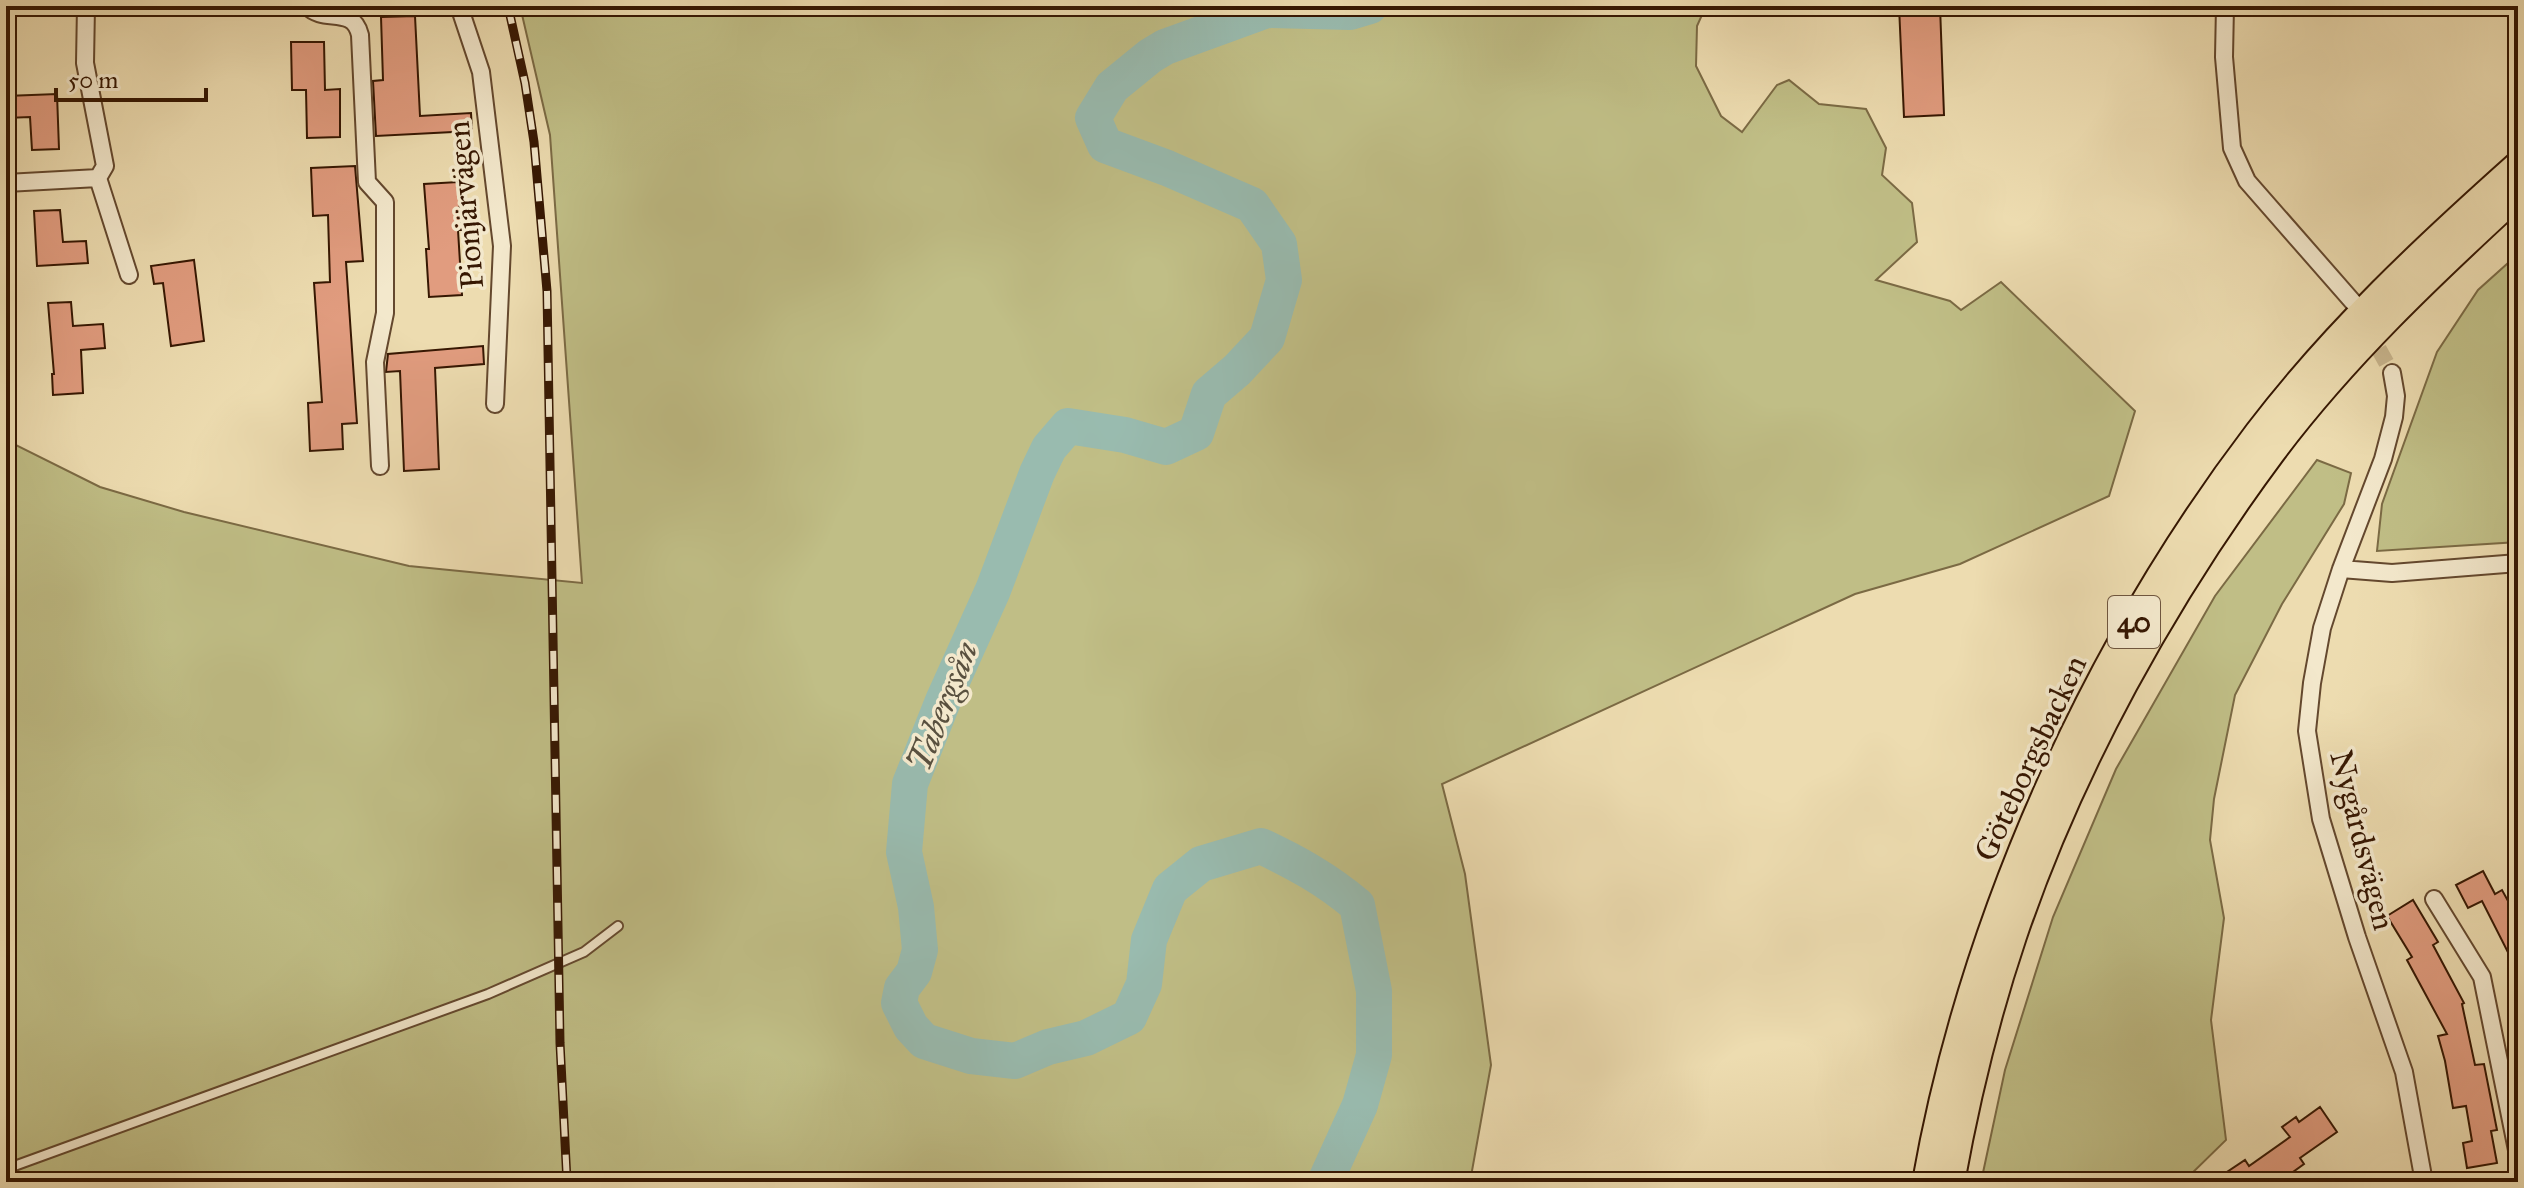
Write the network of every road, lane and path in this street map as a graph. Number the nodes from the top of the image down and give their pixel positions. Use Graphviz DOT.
graph roads {
  1 [pos="86,6"];
  2 [pos="307,6"];
  3 [pos="459,6"];
  4 [pos="2225,6"];
  5 [pos="2518,165"];
  6 [pos="98,178"];
  7 [pos="6,183"];
  8 [pos="2518,194"];
  9 [pos="129,275"];
  10 [pos="2353,302"];
  11 [pos="2392,373"];
  12 [pos="495,404"];
  13 [pos="380,466"];
  14 [pos="2518,563"];
  15 [pos="2341,569"];
  16 [pos="2434,899"];
  17 [pos="618,926"];
  18 [pos="2518,1155"];
  19 [pos="6,1169"];
  20 [pos="1926,1182"];
  21 [pos="1951,1182"];
  22 [pos="2424,1182"];
  1 -- 6 [label="street"];
  2 -- 13 [label="street"];
  3 -- 12 [label="street, Pionjärvägen"];
  4 -- 10 [label="street"];
  5 -- 20 [label="highway, Göteborgsbacken / 40"];
  6 -- 7 [label="street"];
  6 -- 9 [label="street"];
  8 -- 21 [label="highway, Göteborgsbacken / 40"];
  11 -- 15 [label="street, Nygårdsvägen"];
  14 -- 15 [label="street"];
  15 -- 22 [label="street, Nygårdsvägen"];
  16 -- 18 [label="street, Nygårdsvägen"];
  17 -- 19 [label="lane"];
}
